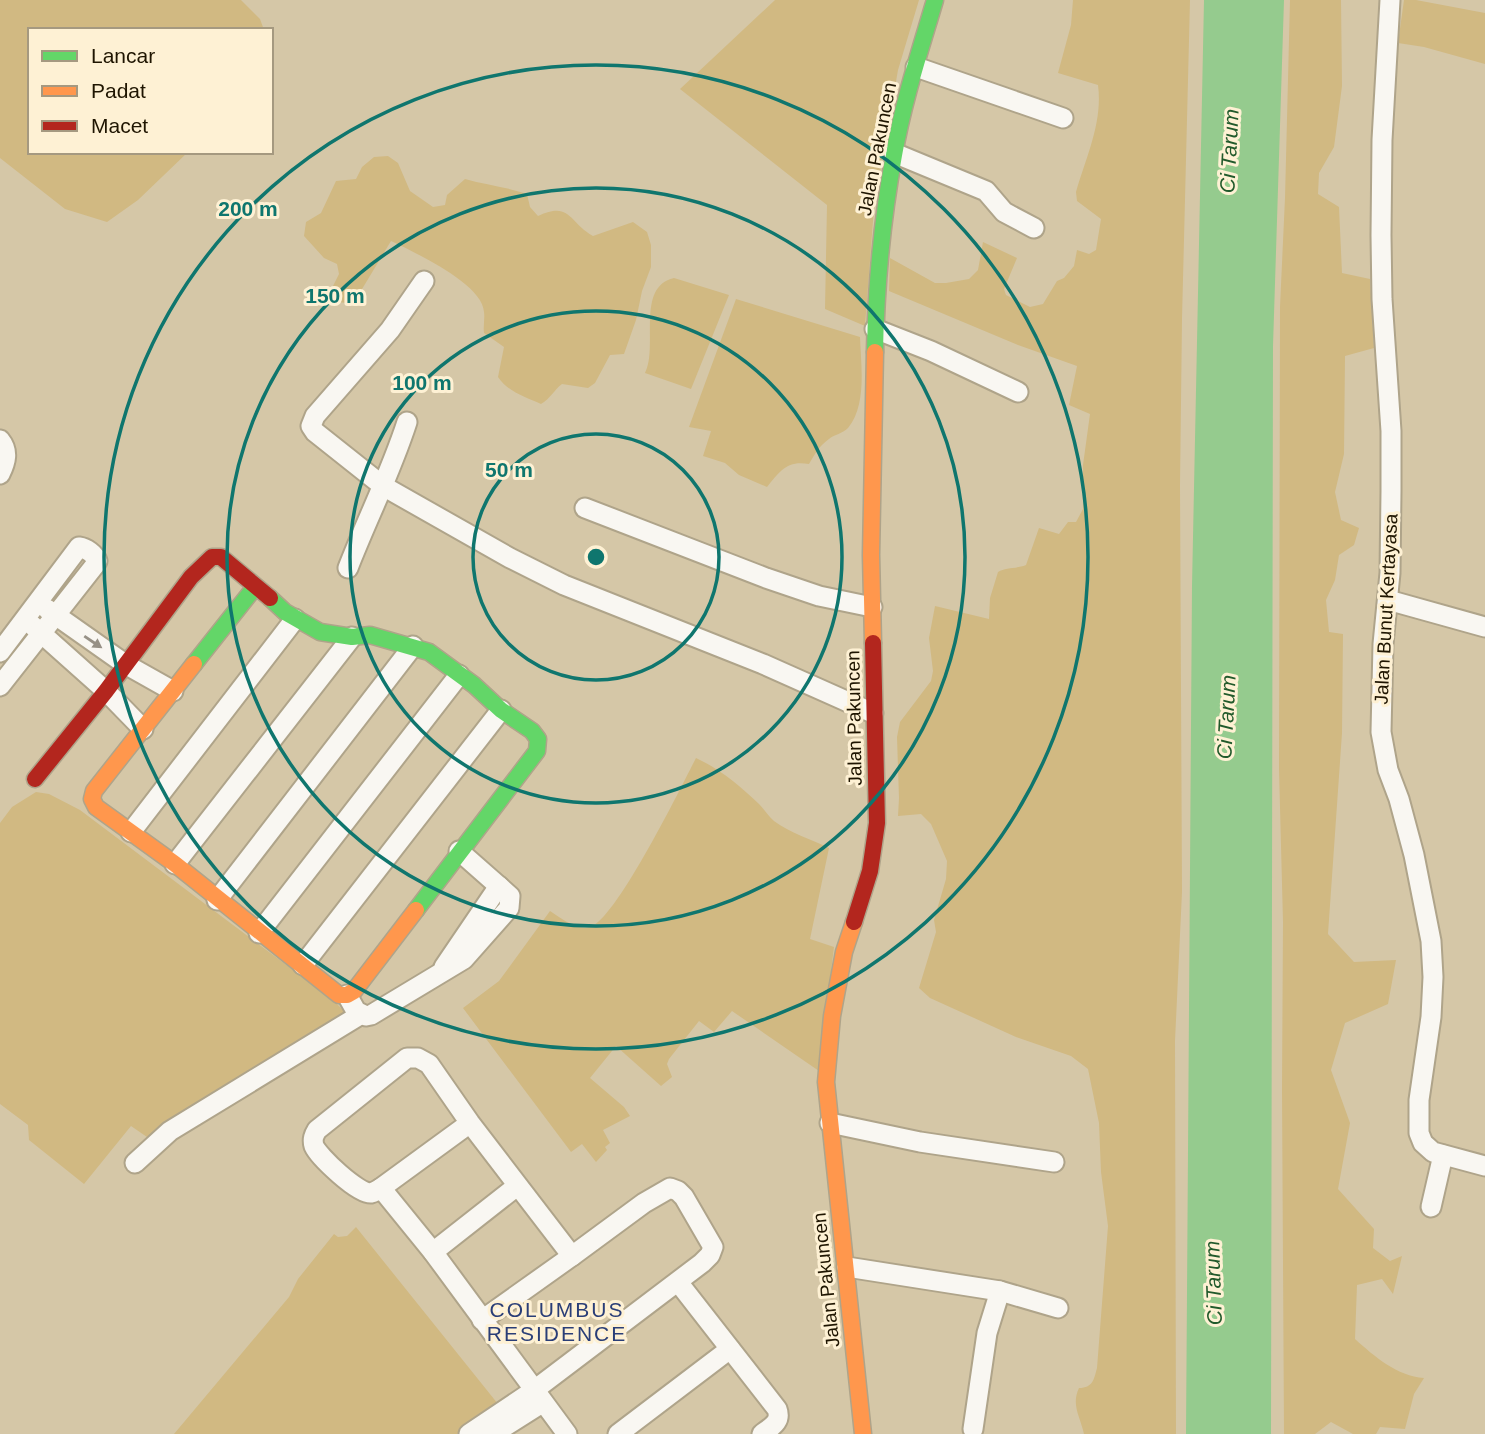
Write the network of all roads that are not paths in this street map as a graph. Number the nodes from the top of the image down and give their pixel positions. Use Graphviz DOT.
graph roads {
  1 [pos="935,0"];
  2 [pos="1390,0"];
  3 [pos="916,67"];
  4 [pos="1063,118"];
  5 [pos="894,153"];
  6 [pos="1034,228"];
  7 [pos="424,281"];
  8 [pos="875,329"];
  9 [pos="1018,392"];
  10 [pos="407,422"];
  11 [pos="0,440"];
  12 [pos="0,474"];
  13 [pos="383,486"];
  14 [pos="585,508"];
  15 [pos="348,568"];
  16 [pos="255,587"];
  17 [pos="1388,600"];
  18 [pos="38,602"];
  19 [pos="872,607"];
  20 [pos="54,616"];
  21 [pos="25,619"];
  22 [pos="295,619"];
  23 [pos="1485,627"];
  24 [pos="41,632"];
  25 [pos="352,637"];
  26 [pos="413,646"];
  27 [pos="0,652"];
  28 [pos="125,664"];
  29 [pos="459,675"];
  30 [pos="0,686"];
  31 [pos="106,691"];
  32 [pos="173,691"];
  33 [pos="501,710"];
  34 [pos="873,713"];
  35 [pos="143,729"];
  36 [pos="35,779"];
  37 [pos="131,832"];
  38 [pos="459,851"];
  39 [pos="175,864"];
  40 [pos="217,900"];
  41 [pos="259,933"];
  42 [pos="303,965"];
  43 [pos="347,995"];
  44 [pos="360,1015"];
  45 [pos="470,1123"];
  46 [pos="830,1123"];
  47 [pos="1443,1156"];
  48 [pos="1054,1162"];
  49 [pos="135,1163"];
  50 [pos="1485,1166"];
  51 [pos="517,1186"];
  52 [pos="382,1188"];
  53 [pos="1431,1207"];
  54 [pos="433,1252"];
  55 [pos="572,1256"];
  56 [pos="847,1267"];
  57 [pos="678,1282"];
  58 [pos="1000,1291"];
  59 [pos="1058,1308"];
  60 [pos="482,1320"];
  61 [pos="730,1349"];
  62 [pos="538,1397"];
  63 [pos="973,1429"];
  64 [pos="469,1434"];
  65 [pos="493,1434"];
  66 [pos="566,1434"];
  67 [pos="618,1434"];
  68 [pos="762,1434"];
  69 [pos="863,1434"];
  1 -- 3 [label="street, Jalan Pakuncen"];
  2 -- 17 [label="street, Jalan Bunut Kertayasa"];
  3 -- 4 [label="street"];
  3 -- 5 [label="street, Jalan Pakuncen"];
  5 -- 6 [label="street"];
  5 -- 8 [label="street, Jalan Pakuncen"];
  7 -- 13 [label="street"];
  8 -- 9 [label="street"];
  8 -- 19 [label="street, Jalan Pakuncen"];
  10 -- 13 [label="street"];
  11 -- 12 [label="street"];
  13 -- 15 [label="street"];
  13 -- 34 [label="street"];
  14 -- 19 [label="street"];
  16 -- 22 [label="street"];
  16 -- 28 [label="street"];
  16 -- 32 [label="street"];
  17 -- 23 [label="street"];
  17 -- 47 [label="street, Jalan Bunut Kertayasa"];
  18 -- 20 [label="street"];
  18 -- 20 [label="street"];
  18 -- 21 [label="street"];
  19 -- 34 [label="street, Jalan Pakuncen"];
  20 -- 24 [label="street"];
  20 -- 28 [label="street, one-way"];
  21 -- 24 [label="street"];
  21 -- 27 [label="street"];
  22 -- 25 [label="street"];
  22 -- 37 [label="street"];
  24 -- 30 [label="street"];
  24 -- 31 [label="street"];
  25 -- 26 [label="street"];
  25 -- 39 [label="street"];
  26 -- 29 [label="street"];
  26 -- 40 [label="street"];
  28 -- 31 [label="street"];
  28 -- 32 [label="street"];
  29 -- 33 [label="street"];
  29 -- 41 [label="street"];
  31 -- 35 [label="street"];
  31 -- 36 [label="street"];
  32 -- 35 [label="street"];
  33 -- 38 [label="street"];
  33 -- 42 [label="street"];
  34 -- 46 [label="street, Jalan Pakuncen"];
  35 -- 37 [label="street"];
  37 -- 39 [label="street"];
  38 -- 43 [label="street"];
  38 -- 44 [label="street"];
  39 -- 40 [label="street"];
  40 -- 41 [label="street"];
  41 -- 42 [label="street"];
  42 -- 43 [label="street"];
  43 -- 44 [label="street"];
  44 -- 49 [label="street"];
  45 -- 51 [label="street"];
  45 -- 52 [label="street"];
  45 -- 52 [label="street"];
  46 -- 48 [label="street"];
  46 -- 56 [label="street, Jalan Pakuncen"];
  47 -- 50 [label="street"];
  47 -- 53 [label="street"];
  51 -- 54 [label="street"];
  51 -- 55 [label="street"];
  52 -- 54 [label="street"];
  54 -- 60 [label="street"];
  55 -- 57 [label="street"];
  55 -- 60 [label="street"];
  56 -- 58 [label="street"];
  56 -- 69 [label="street, Jalan Pakuncen"];
  57 -- 61 [label="street"];
  57 -- 62 [label="street"];
  58 -- 59 [label="street"];
  58 -- 63 [label="street"];
  60 -- 62 [label="street"];
  61 -- 67 [label="street"];
  61 -- 68 [label="street"];
  62 -- 64 [label="street"];
  62 -- 65 [label="street"];
  62 -- 66 [label="street"];
}
